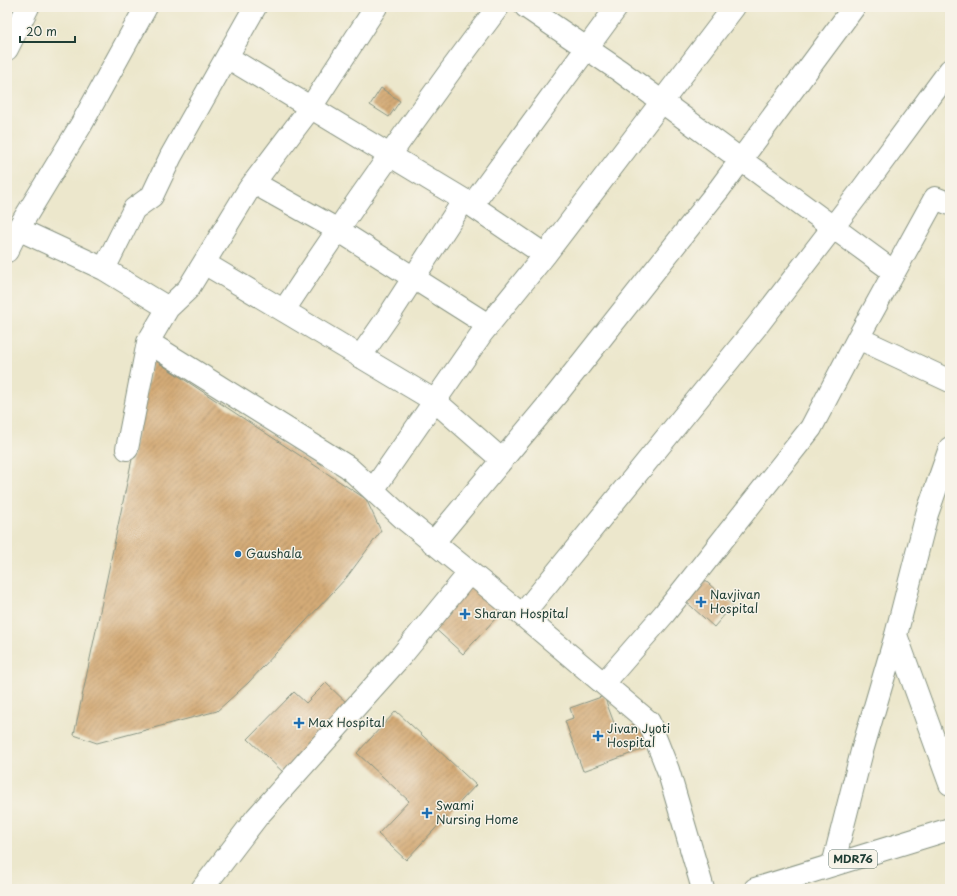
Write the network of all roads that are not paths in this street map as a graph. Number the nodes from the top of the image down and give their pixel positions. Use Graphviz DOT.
graph roads {
  1 [pos="28,7"];
  2 [pos="146,7"];
  3 [pos="255,7"];
  4 [pos="376,7"];
  5 [pos="498,7"];
  6 [pos="526,7"];
  7 [pos="616,7"];
  8 [pos="734,7"];
  9 [pos="854,7"];
  10 [pos="586,48"];
  11 [pos="7,49"];
  12 [pos="226,57"];
  13 [pos="950,70"];
  14 [pos="661,102"];
  15 [pos="311,107"];
  16 [pos="389,154"];
  17 [pos="740,160"];
  18 [pos="254,183"];
  19 [pos="468,202"];
  20 [pos="950,204"];
  21 [pos="833,227"];
  22 [pos="18,229"];
  23 [pos="338,230"];
  24 [pos="7,251"];
  25 [pos="545,255"];
  26 [pos="204,263"];
  27 [pos="104,269"];
  28 [pos="894,272"];
  29 [pos="413,278"];
  30 [pos="168,308"];
  31 [pos="284,310"];
  32 [pos="488,325"];
  33 [pos="858,338"];
  34 [pos="148,342"];
  35 [pos="360,357"];
  36 [pos="950,381"];
  37 [pos="435,401"];
  38 [pos="950,448"];
  39 [pos="127,449"];
  40 [pos="502,460"];
  41 [pos="373,490"];
  42 [pos="433,543"];
  43 [pos="470,572"];
  44 [pos="522,615"];
  45 [pos="896,635"];
  46 [pos="604,683"];
  47 [pos="950,784"];
  48 [pos="950,829"];
  49 [pos="833,865"];
  50 [pos="762,888"];
  51 [pos="202,889"];
  52 [pos="703,889"];
  1 -- 11 [label="street"];
  2 -- 22 [label="street"];
  3 -- 12 [label="street"];
  4 -- 15 [label="street"];
  5 -- 16 [label="street"];
  6 -- 10 [label="street"];
  7 -- 10 [label="street"];
  8 -- 14 [label="street"];
  9 -- 17 [label="street"];
  10 -- 14 [label="street"];
  10 -- 19 [label="street"];
  12 -- 15 [label="street"];
  12 -- 27 [label="street"];
  13 -- 21 [label="street"];
  14 -- 17 [label="street"];
  14 -- 25 [label="street"];
  15 -- 16 [label="street"];
  15 -- 18 [label="street"];
  16 -- 19 [label="street"];
  16 -- 23 [label="street"];
  17 -- 21 [label="street"];
  17 -- 40 [label="street"];
  18 -- 23 [label="street"];
  18 -- 26 [label="street"];
  19 -- 25 [label="street"];
  19 -- 29 [label="street"];
  20 -- 28 [label="street"];
  21 -- 28 [label="street"];
  21 -- 44 [label="street"];
  22 -- 24 [label="street"];
  22 -- 27 [label="street"];
  23 -- 29 [label="street"];
  23 -- 31 [label="street"];
  25 -- 32 [label="street"];
  26 -- 30 [label="street"];
  26 -- 31 [label="street"];
  27 -- 30 [label="street"];
  28 -- 33 [label="street"];
  29 -- 32 [label="street"];
  29 -- 35 [label="street"];
  30 -- 34 [label="street"];
  31 -- 35 [label="street"];
  32 -- 37 [label="street"];
  33 -- 36 [label="street"];
  33 -- 46 [label="street"];
  34 -- 39 [label="street"];
  34 -- 41 [label="street"];
  35 -- 37 [label="street"];
  37 -- 40 [label="street"];
  37 -- 41 [label="street"];
  38 -- 45 [label="street"];
  40 -- 42 [label="street"];
  41 -- 42 [label="street"];
  42 -- 43 [label="street"];
  43 -- 44 [label="street"];
  43 -- 51 [label="street"];
  44 -- 46 [label="street"];
  45 -- 47 [label="street"];
  45 -- 49 [label="street"];
  46 -- 52 [label="street"];
  48 -- 49 [label="street, MDR76"];
  49 -- 50 [label="street, MDR76"];
}
